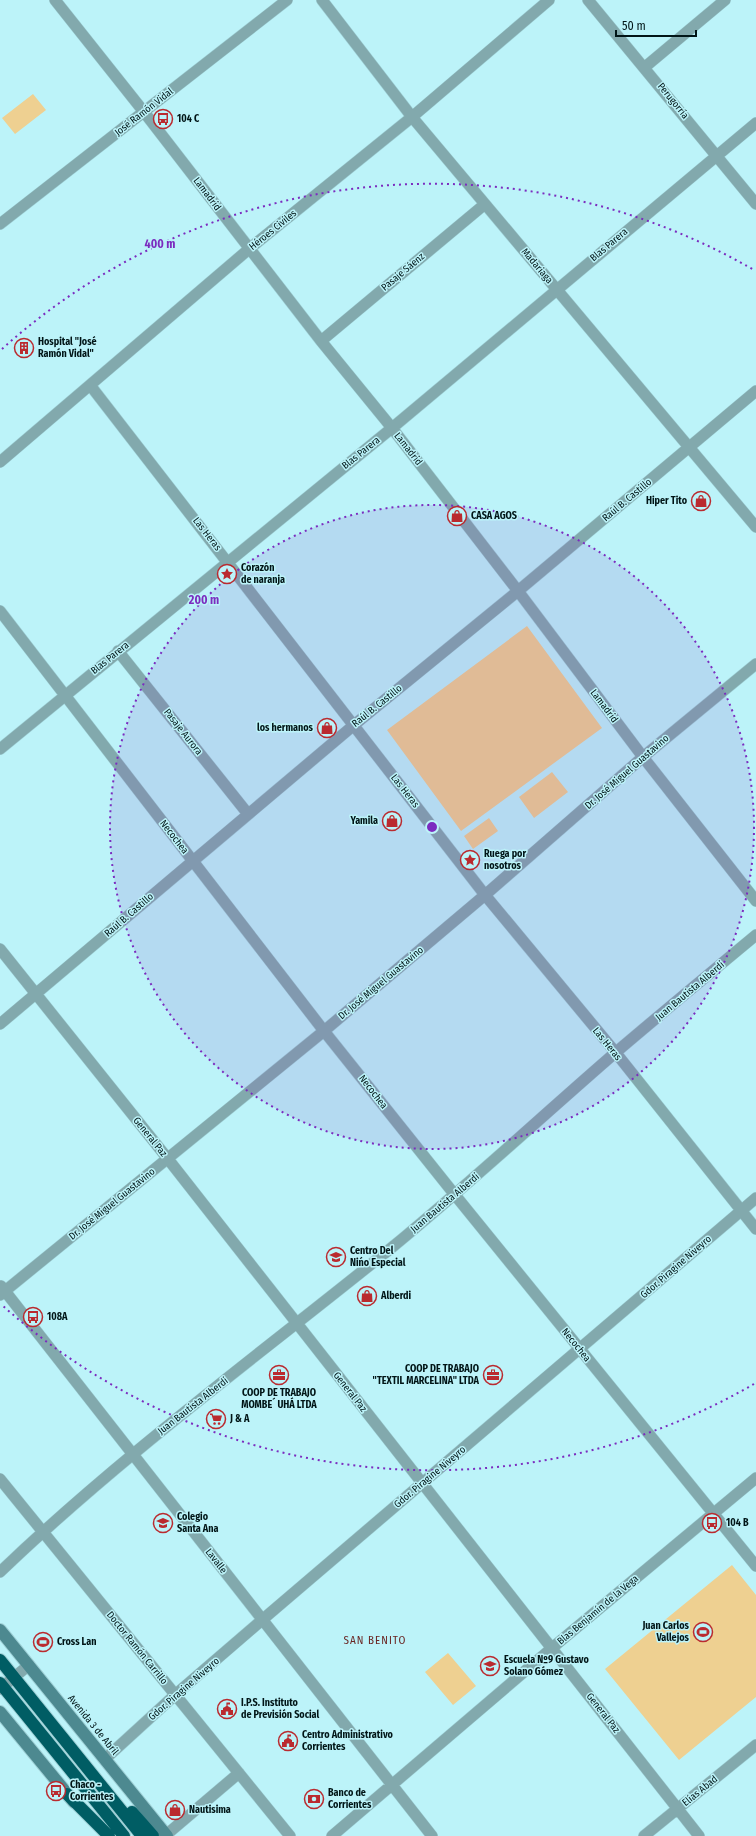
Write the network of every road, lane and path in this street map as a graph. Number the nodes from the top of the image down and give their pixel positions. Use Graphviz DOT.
graph roads {
  1 [pos="55,0"];
  2 [pos="287,0"];
  3 [pos="322,0"];
  4 [pos="548,0"];
  5 [pos="588,0"];
  6 [pos="725,0"];
  7 [pos="645,67"];
  8 [pos="144,112"];
  9 [pos="412,117"];
  10 [pos="756,123"];
  11 [pos="716,155"];
  12 [pos="485,204"];
  13 [pos="756,204"];
  14 [pos="0,224"];
  15 [pos="249,249"];
  16 [pos="556,289"];
  17 [pos="321,341"];
  18 [pos="90,385"];
  19 [pos="756,391"];
  20 [pos="392,428"];
  21 [pos="690,447"];
  22 [pos="0,462"];
  23 [pos="756,527"];
  24 [pos="228,561"];
  25 [pos="518,591"];
  26 [pos="0,611"];
  27 [pos="118,651"];
  28 [pos="756,664"];
  29 [pos="64,694"];
  30 [pos="354,725"];
  31 [pos="0,748"];
  32 [pos="643,757"];
  33 [pos="248,814"];
  34 [pos="192,860"];
  35 [pos="485,895"];
  36 [pos="756,901"];
  37 [pos="756,935"];
  38 [pos="0,950"];
  39 [pos="36,995"];
  40 [pos="0,1024"];
  41 [pos="324,1030"];
  42 [pos="616,1053"];
  43 [pos="168,1158"];
  44 [pos="455,1195"];
  45 [pos="756,1198"];
  46 [pos="741,1210"];
  47 [pos="756,1229"];
  48 [pos="2,1290"];
  49 [pos="298,1324"];
  50 [pos="580,1349"];
  51 [pos="133,1454"];
  52 [pos="756,1478"];
  53 [pos="0,1479"];
  54 [pos="422,1484"];
  55 [pos="714,1514"];
  56 [pos="43,1531"];
  57 [pos="756,1566"];
  58 [pos="0,1572"];
  59 [pos="262,1620"];
  60 [pos="0,1630"];
  61 [pos="552,1648"];
  62 [pos="0,1660"];
  63 [pos="29,1665"];
  64 [pos="15,1677"];
  65 [pos="1,1686"];
  66 [pos="175,1695"];
  67 [pos="0,1712"];
  68 [pos="756,1745"];
  69 [pos="105,1759"];
  70 [pos="88,1770"];
  71 [pos="239,1773"];
  72 [pos="391,1785"];
  73 [pos="67,1794"];
  74 [pos="678,1808"];
  75 [pos="101,1836"];
  76 [pos="109,1836"];
  77 [pos="124,1836"];
  78 [pos="142,1836"];
  79 [pos="153,1836"];
  80 [pos="166,1836"];
  81 [pos="290,1836"];
  82 [pos="332,1836"];
  83 [pos="432,1836"];
  84 [pos="644,1836"];
  85 [pos="699,1836"];
  1 -- 8 [label="street, Lamadrid"];
  2 -- 8 [label="street, José Ramón Vidal"];
  3 -- 9 [label="street, Madariaga"];
  4 -- 9 [label="street, Héroes Civiles"];
  5 -- 7 [label="street, Perugorría"];
  6 -- 7 [label="street"];
  7 -- 11 [label="street, Perugorría"];
  8 -- 14 [label="street, José Ramón Vidal"];
  8 -- 15 [label="street, Lamadrid"];
  9 -- 12 [label="street, Madariaga"];
  9 -- 15 [label="street, Héroes Civiles"];
  10 -- 11 [label="street, Blas Parera"];
  11 -- 13 [label="street, Perugorría"];
  11 -- 16 [label="street, Blas Parera"];
  12 -- 16 [label="street, Madariaga"];
  12 -- 17 [label="street, Pasaje Sáenz"];
  15 -- 17 [label="street, Lamadrid"];
  15 -- 18 [label="street, Héroes Civiles"];
  16 -- 20 [label="street, Blas Parera"];
  16 -- 21 [label="street, Madariaga"];
  17 -- 20 [label="street, Lamadrid"];
  18 -- 22 [label="street, Héroes Civiles"];
  18 -- 24 [label="street, Las Heras"];
  19 -- 21 [label="street, Raúl B. Castillo"];
  20 -- 24 [label="street, Blas Parera"];
  20 -- 25 [label="street, Lamadrid"];
  21 -- 23 [label="street, Madariaga"];
  21 -- 25 [label="street, Raúl B. Castillo"];
  24 -- 27 [label="street, Blas Parera"];
  24 -- 30 [label="street, Las Heras"];
  25 -- 30 [label="street, Raúl B. Castillo"];
  25 -- 32 [label="street, Lamadrid"];
  26 -- 29 [label="street, Necochea"];
  27 -- 29 [label="street, Blas Parera"];
  27 -- 33 [label="street, Pasaje Aurora"];
  28 -- 32 [label="street, Dr. José Miguel Guastavino"];
  29 -- 31 [label="street, Blas Parera"];
  29 -- 34 [label="street, Necochea"];
  30 -- 33 [label="street, Raúl B. Castillo"];
  30 -- 35 [label="street, Las Heras"];
  32 -- 35 [label="street, Dr. José Miguel Guastavino"];
  32 -- 36 [label="street, Lamadrid"];
  33 -- 34 [label="street, Raúl B. Castillo"];
  34 -- 39 [label="street, Raúl B. Castillo"];
  34 -- 41 [label="street, Necochea"];
  35 -- 41 [label="street, Dr. José Miguel Guastavino"];
  35 -- 42 [label="street, Las Heras"];
  37 -- 42 [label="street, Juan Bautista Alberdi"];
  38 -- 39 [label="street, General Paz"];
  39 -- 40 [label="street, Raúl B. Castillo"];
  39 -- 43 [label="street, General Paz"];
  41 -- 43 [label="street, Dr. José Miguel Guastavino"];
  41 -- 44 [label="street, Necochea"];
  42 -- 44 [label="street, Juan Bautista Alberdi"];
  42 -- 46 [label="street, Las Heras"];
  43 -- 48 [label="street, Dr. José Miguel Guastavino"];
  43 -- 49 [label="street, General Paz"];
  44 -- 49 [label="street, Juan Bautista Alberdi"];
  44 -- 50 [label="street, Necochea"];
  45 -- 46 [label="street, Gdor. Piragine Niveyro"];
  46 -- 47 [label="street, Las Heras"];
  46 -- 50 [label="street, Gdor. Piragine Niveyro"];
  48 -- 51 [label="street, Lavalle"];
  49 -- 51 [label="street, Juan Bautista Alberdi"];
  49 -- 54 [label="street, General Paz"];
  50 -- 54 [label="street, Gdor. Piragine Niveyro"];
  50 -- 55 [label="street, Necochea"];
  51 -- 56 [label="street, Juan Bautista Alberdi"];
  51 -- 59 [label="street, Lavalle"];
  52 -- 55 [label="street, Blas Benjamín de la Vega"];
  53 -- 56 [label="street, Doctor Ramón Carrillo"];
  54 -- 59 [label="street, Gdor. Piragine Niveyro"];
  54 -- 61 [label="street, General Paz"];
  55 -- 57 [label="street, Necochea"];
  55 -- 61 [label="street, Blas Benjamín de la Vega"];
  56 -- 58 [label="street, Juan Bautista Alberdi"];
  56 -- 66 [label="street, Doctor Ramón Carrillo"];
  59 -- 66 [label="street, Gdor. Piragine Niveyro"];
  59 -- 72 [label="street, Lavalle"];
  60 -- 63 [label="main road, Avenida 3 de Abril"];
  61 -- 72 [label="street, Blas Benjamín de la Vega"];
  61 -- 74 [label="street, General Paz"];
  62 -- 64 [label="highway"];
  63 -- 64 [label="street"];
  63 -- 69 [label="main road, Avenida 3 de Abril"];
  64 -- 65 [label="street"];
  64 -- 70 [label="highway"];
  65 -- 77 [label="highway"];
  66 -- 69 [label="street, Gdor. Piragine Niveyro"];
  66 -- 71 [label="street, Doctor Ramón Carrillo"];
  67 -- 73 [label="main road"];
  68 -- 74 [label="street, Elías Abad"];
  69 -- 80 [label="main road, Avenida 3 de Abril"];
  70 -- 78 [label="highway"];
  70 -- 79 [label="highway"];
  71 -- 80 [label="street"];
  71 -- 81 [label="street, Doctor Ramón Carrillo"];
  72 -- 82 [label="street, Blas Benjamín de la Vega"];
  72 -- 83 [label="street, Lavalle"];
  73 -- 75 [label="main road"];
  73 -- 76 [label="highway"];
  74 -- 84 [label="street, Elías Abad"];
  74 -- 85 [label="street, General Paz"];
}
